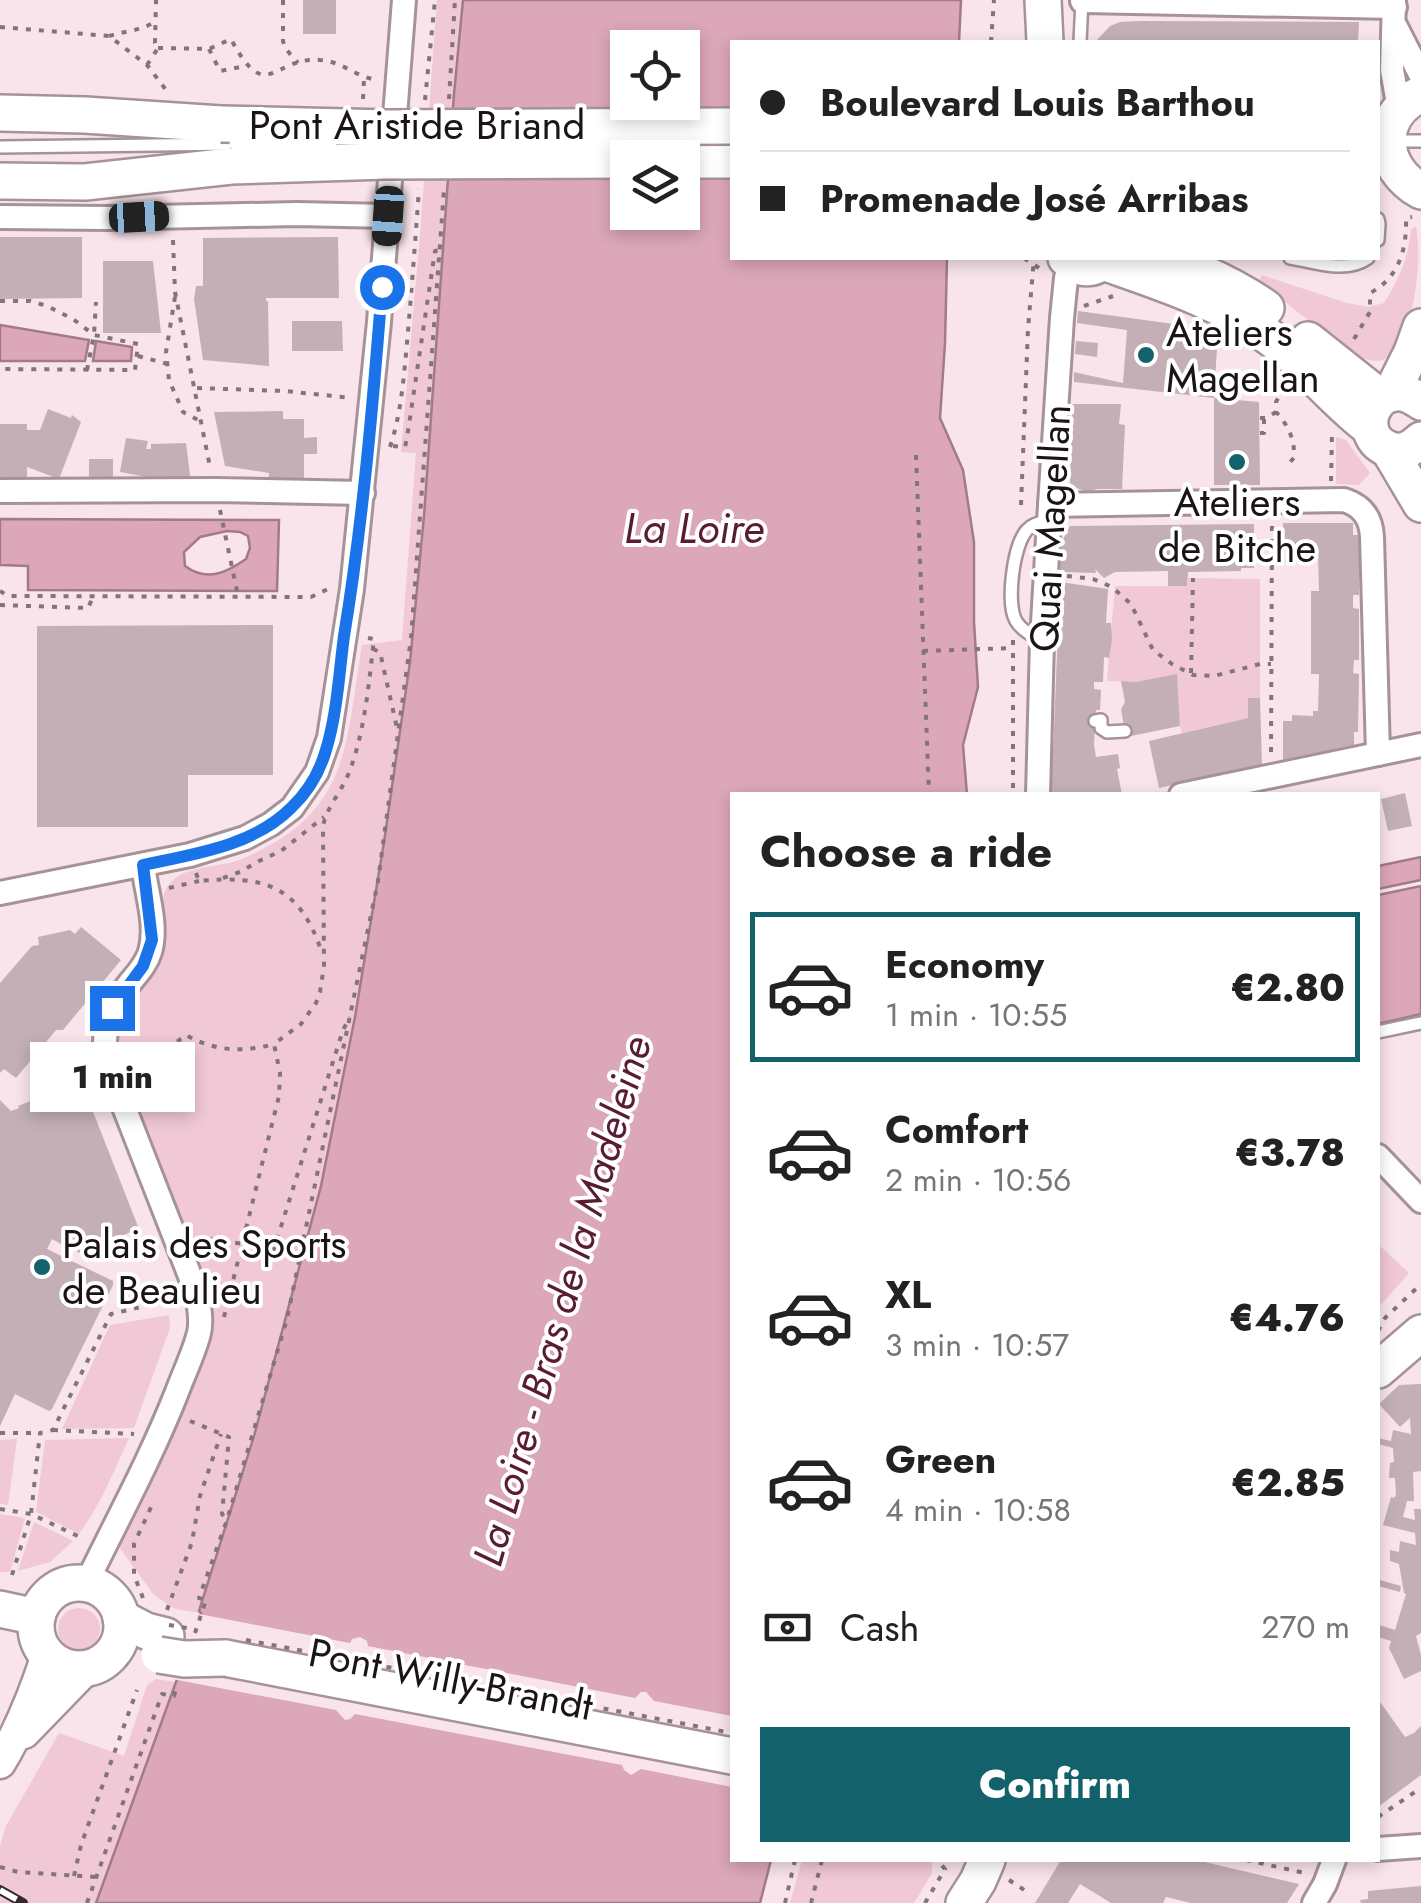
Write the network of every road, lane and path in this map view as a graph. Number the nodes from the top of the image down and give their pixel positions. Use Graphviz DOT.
graph roads {
  1 [pos="156,0"];
  2 [pos="283,0"];
  3 [pos="404,0"];
  4 [pos="434,0"];
  5 [pos="455,0"];
  6 [pos="994,0"];
  7 [pos="1042,0"];
  8 [pos="1082,1"];
  9 [pos="1394,10"];
  10 [pos="155,22"];
  11 [pos="0,27"];
  12 [pos="108,36"];
  13 [pos="991,40"];
  14 [pos="1045,40"];
  15 [pos="1080,40"];
  16 [pos="158,48"];
  17 [pos="209,49"];
  18 [pos="298,63"];
  19 [pos="247,66"];
  20 [pos="1421,76"];
  21 [pos="397,92"];
  22 [pos="458,100"];
  23 [pos="424,110"];
  24 [pos="0,112"];
  25 [pos="730,126"];
  26 [pos="335,144"];
  27 [pos="375,144"];
  28 [pos="414,144"];
  29 [pos="229,145"];
  30 [pos="0,147"];
  31 [pos="1402,153"];
  32 [pos="610,160"];
  33 [pos="700,160"];
  34 [pos="730,160"];
  35 [pos="0,182"];
  36 [pos="419,186"];
  37 [pos="452,191"];
  38 [pos="171,215"];
  39 [pos="388,216"];
  40 [pos="0,218"];
  41 [pos="440,250"];
  42 [pos="1169,260"];
  43 [pos="1304,260"];
  44 [pos="1364,260"];
  45 [pos="1076,261"];
  46 [pos="1201,275"];
  47 [pos="175,292"];
  48 [pos="1118,295"];
  49 [pos="0,301"];
  50 [pos="96,302"];
  51 [pos="1074,309"];
  52 [pos="1421,327"];
  53 [pos="94,335"];
  54 [pos="1349,346"];
  55 [pos="137,356"];
  56 [pos="168,364"];
  57 [pos="0,369"];
  58 [pos="87,370"];
  59 [pos="1294,376"];
  60 [pos="196,388"];
  61 [pos="372,400"];
  62 [pos="1276,412"];
  63 [pos="1332,416"];
  64 [pos="1396,419"];
  65 [pos="202,422"];
  66 [pos="1260,432"];
  67 [pos="916,456"];
  68 [pos="1289,463"];
  69 [pos="210,467"];
  70 [pos="0,491"];
  71 [pos="1331,491"];
  72 [pos="363,493"];
  73 [pos="1421,504"];
  74 [pos="1021,505"];
  75 [pos="1272,510"];
  76 [pos="220,512"];
  77 [pos="1049,513"];
  78 [pos="1056,576"];
  79 [pos="1193,578"];
  80 [pos="352,589"];
  81 [pos="0,591"];
  82 [pos="92,596"];
  83 [pos="238,596"];
  84 [pos="0,605"];
  85 [pos="1012,612"];
  86 [pos="368,638"];
  87 [pos="1042,640"];
  88 [pos="1013,648"];
  89 [pos="373,649"];
  90 [pos="923,651"];
  91 [pos="1271,664"];
  92 [pos="1191,674"];
  93 [pos="1096,721"];
  94 [pos="1125,731"];
  95 [pos="398,733"];
  96 [pos="1421,745"];
  97 [pos="1378,754"];
  98 [pos="1271,765"];
  99 [pos="929,792"];
  100 [pos="1014,792"];
  101 [pos="1038,792"];
  102 [pos="1195,792"];
  103 [pos="324,817"];
  104 [pos="190,854"];
  105 [pos="143,865"];
  106 [pos="219,880"];
  107 [pos="199,882"];
  108 [pos="165,889"];
  109 [pos="0,894"];
  110 [pos="322,954"];
  111 [pos="352,1013"];
  112 [pos="1421,1023"];
  113 [pos="1380,1032"];
  114 [pos="274,1044"];
  115 [pos="108,1066"];
  116 [pos="1380,1158"];
  117 [pos="1421,1201"];
  118 [pos="243,1244"];
  119 [pos="185,1265"];
  120 [pos="1419,1286"];
  121 [pos="1421,1295"];
  122 [pos="179,1298"];
  123 [pos="222,1324"];
  124 [pos="1380,1327"];
  125 [pos="1421,1333"];
  126 [pos="1380,1368"];
  127 [pos="195,1408"];
  128 [pos="54,1430"];
  129 [pos="0,1433"];
  130 [pos="40,1433"];
  131 [pos="137,1434"];
  132 [pos="221,1434"];
  133 [pos="158,1491"];
  134 [pos="0,1508"];
  135 [pos="31,1514"];
  136 [pos="227,1520"];
  137 [pos="103,1548"];
  138 [pos="12,1575"];
  139 [pos="86,1584"];
  140 [pos="0,1609"];
  141 [pos="132,1610"];
  142 [pos="37,1617"];
  143 [pos="227,1644"];
  144 [pos="152,1649"];
  145 [pos="46,1655"];
  146 [pos="137,1690"];
  147 [pos="730,1733"];
  148 [pos="4,1756"];
  149 [pos="730,1756"];
  150 [pos="1421,1788"];
  151 [pos="1380,1817"];
  152 [pos="1421,1846"];
  153 [pos="1380,1849"];
  154 [pos="794,1862"];
  155 [pos="821,1862"];
  156 [pos="939,1862"];
  157 [pos="986,1862"];
  158 [pos="1255,1862"];
  159 [pos="1333,1862"];
  160 [pos="1,1867"];
  161 [pos="1310,1874"];
  162 [pos="74,1876"];
  163 [pos="0,1877"];
  164 [pos="98,1877"];
  165 [pos="953,1890"];
  166 [pos="87,1903"];
  167 [pos="784,1903"];
  168 [pos="811,1903"];
  169 [pos="925,1903"];
  170 [pos="1314,1903"];
  1 -- 10 [label="path"];
  2 -- 18 [label="path"];
  3 -- 21 [label="street"];
  4 -- 23 [label="path"];
  5 -- 22 [label="path"];
  6 -- 13 [label="path"];
  7 -- 14 [label="main road"];
  8 -- 9 [label="street"];
  8 -- 15 [label="lane"];
  9 -- 20 [label="street"];
  9 -- 31 [label="street"];
  10 -- 12 [label="path"];
  10 -- 16 [label="path"];
  11 -- 12 [label="path"];
  12 -- 16 [label="path"];
  16 -- 17 [label="path"];
  17 -- 19 [label="path"];
  17 -- 19 [label="path"];
  18 -- 19 [label="path"];
  18 -- 21 [label="path"];
  21 -- 39 [label="street"];
  24 -- 29 [label="main road"];
  25 -- 29 [label="main road, Pont Aristide Briand, bridge"];
  26 -- 29 [label="lane, bridge"];
  27 -- 28 [label="lane"];
  29 -- 30 [label="lane"];
  29 -- 32 [label="main road, Pont Aristide Briand, bridge"];
  29 -- 35 [label="main road"];
  31 -- 54 [label="path"];
  33 -- 34 [label="main road"];
  36 -- 41 [label="path"];
  37 -- 41 [label="path"];
  38 -- 39 [label="street"];
  38 -- 40 [label="street"];
  38 -- 47 [label="path"];
  39 -- 61 [label="street"];
  41 -- 95 [label="path"];
  42 -- 46 [label="main road"];
  43 -- 44 [label="lane"];
  45 -- 46 [label="main road"];
  45 -- 74 [label="path"];
  45 -- 77 [label="street, Quai Magellan"];
  46 -- 64 [label="main road"];
  47 -- 56 [label="path"];
  47 -- 60 [label="path"];
  48 -- 51 [label="path"];
  49 -- 53 [label="path"];
  50 -- 53 [label="path"];
  52 -- 64 [label="main road"];
  53 -- 55 [label="path"];
  53 -- 58 [label="path"];
  55 -- 56 [label="path"];
  55 -- 58 [label="path"];
  56 -- 65 [label="path"];
  57 -- 58 [label="path"];
  59 -- 62 [label="path"];
  60 -- 61 [label="path"];
  60 -- 65 [label="path"];
  61 -- 72 [label="street"];
  62 -- 66 [label="path"];
  62 -- 68 [label="path"];
  63 -- 71 [label="path"];
  64 -- 73 [label="main road"];
  65 -- 69 [label="path"];
  67 -- 90 [label="path"];
  70 -- 72 [label="street"];
  72 -- 80 [label="street"];
  75 -- 77 [label="street"];
  75 -- 91 [label="path"];
  75 -- 97 [label="street"];
  76 -- 83 [label="path"];
  77 -- 85 [label="lane"];
  77 -- 87 [label="street, Quai Magellan"];
  78 -- 92 [label="path"];
  79 -- 92 [label="path"];
  80 -- 83 [label="path"];
  80 -- 104 [label="street"];
  81 -- 82 [label="path"];
  82 -- 83 [label="path"];
  82 -- 84 [label="path"];
  85 -- 87 [label="lane"];
  85 -- 88 [label="path"];
  86 -- 89 [label="path"];
  87 -- 101 [label="street, Quai Magellan"];
  88 -- 90 [label="path"];
  88 -- 100 [label="path"];
  89 -- 95 [label="path"];
  89 -- 103 [label="path"];
  90 -- 99 [label="path"];
  91 -- 92 [label="path"];
  91 -- 98 [label="path"];
  93 -- 94 [label="lane"];
  95 -- 111 [label="path"];
  96 -- 97 [label="street"];
  97 -- 102 [label="street"];
  103 -- 106 [label="path"];
  103 -- 110 [label="path"];
  104 -- 105 [label="street"];
  104 -- 107 [label="path"];
  105 -- 109 [label="street"];
  105 -- 115 [label="street"];
  106 -- 107 [label="path"];
  106 -- 110 [label="path"];
  107 -- 108 [label="path"];
  110 -- 114 [label="path"];
  111 -- 118 [label="path"];
  111 -- 136 [label="path"];
  112 -- 113 [label="lane"];
  114 -- 115 [label="path"];
  114 -- 118 [label="path"];
  115 -- 119 [label="street"];
  116 -- 117 [label="street"];
  118 -- 119 [label="path"];
  118 -- 123 [label="path"];
  119 -- 137 [label="street"];
  120 -- 121 [label="path"];
  120 -- 124 [label="path"];
  122 -- 128 [label="path"];
  125 -- 126 [label="main road"];
  127 -- 132 [label="path"];
  128 -- 130 [label="path"];
  128 -- 131 [label="path"];
  129 -- 130 [label="path"];
  130 -- 135 [label="path"];
  132 -- 136 [label="path"];
  132 -- 144 [label="path"];
  133 -- 141 [label="path"];
  134 -- 135 [label="path"];
  135 -- 137 [label="path"];
  135 -- 138 [label="path"];
  136 -- 144 [label="path"];
  137 -- 139 [label="street"];
  139 -- 141 [label="main road"];
  139 -- 142 [label="main road"];
  140 -- 142 [label="main road"];
  141 -- 144 [label="main road, Pont Willy-Brandt"];
  142 -- 145 [label="main road"];
  143 -- 144 [label="path, Pont Willy-Brandt, bridge"];
  143 -- 144 [label="main road, Pont Willy-Brandt"];
  143 -- 147 [label="path, Pont Willy-Brandt, bridge"];
  143 -- 149 [label="main road, Pont Willy-Brandt"];
  144 -- 145 [label="main road"];
  144 -- 148 [label="street"];
  144 -- 164 [label="path"];
  145 -- 148 [label="street"];
  146 -- 162 [label="path"];
  150 -- 151 [label="path"];
  152 -- 153 [label="street"];
  154 -- 167 [label="path"];
  155 -- 168 [label="path"];
  156 -- 165 [label="path"];
  157 -- 165 [label="main road"];
  158 -- 161 [label="path"];
  159 -- 170 [label="street"];
  160 -- 162 [label="path"];
  160 -- 163 [label="path"];
  162 -- 164 [label="path"];
  164 -- 166 [label="path"];
  165 -- 169 [label="path"];
}
